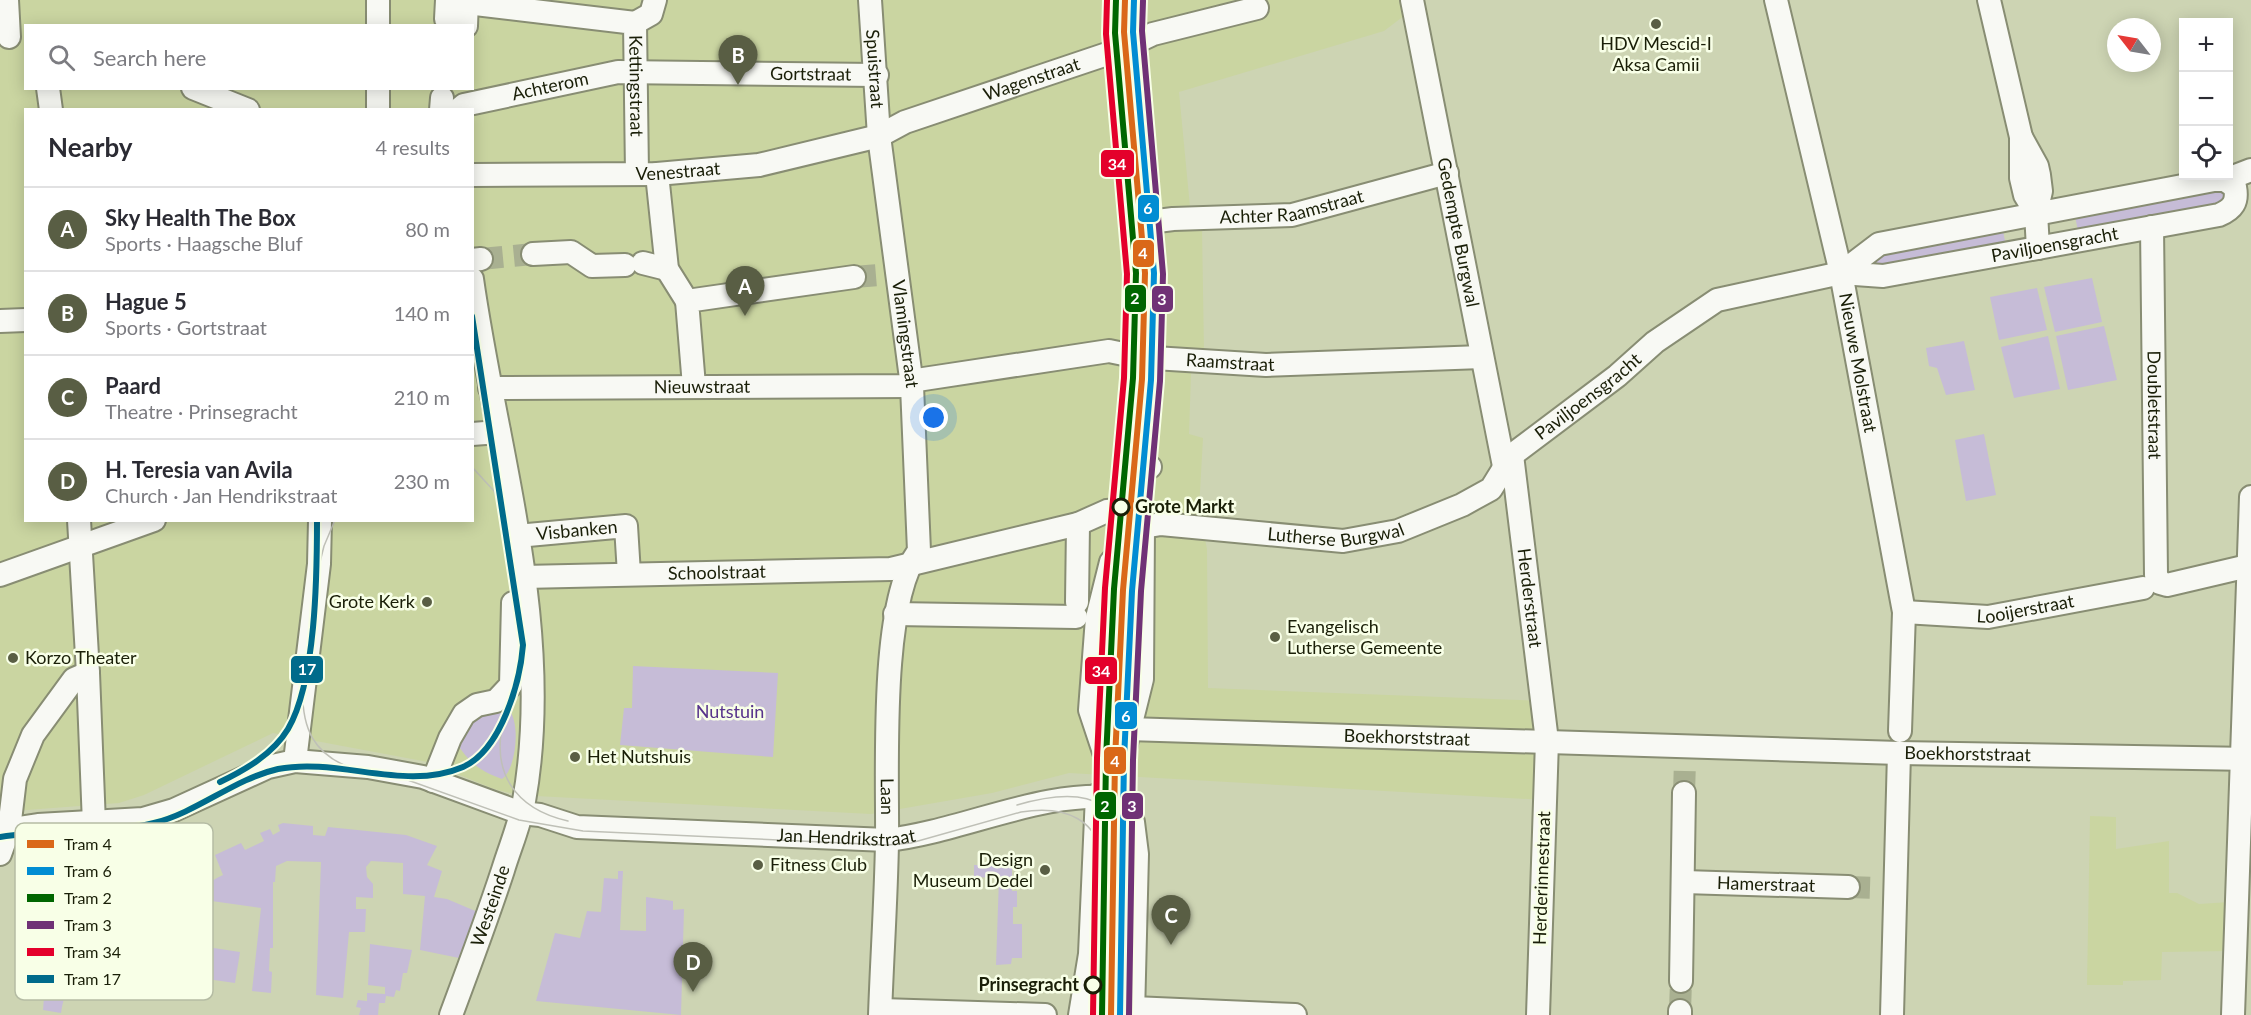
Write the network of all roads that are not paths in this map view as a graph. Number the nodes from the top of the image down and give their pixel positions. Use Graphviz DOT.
graph roads {
  1 [pos="6,0"];
  2 [pos="378,0"];
  3 [pos="655,0"];
  4 [pos="870,0"];
  5 [pos="1412,0"];
  6 [pos="1776,0"];
  7 [pos="1989,0"];
  8 [pos="1266,4"];
  9 [pos="459,9"];
  10 [pos="635,23"];
  11 [pos="378,24"];
  12 [pos="11,34"];
  13 [pos="637,72"];
  14 [pos="877,75"];
  15 [pos="48,90"];
  16 [pos="198,90"];
  17 [pos="378,90"];
  18 [pos="454,102"];
  19 [pos="51,108"];
  20 [pos="238,108"];
  21 [pos="378,108"];
  22 [pos="905,122"];
  23 [pos="879,136"];
  24 [pos="883,159"];
  25 [pos="2251,170"];
  26 [pos="1447,173"];
  27 [pos="647,174"];
  28 [pos="474,175"];
  29 [pos="2233,177"];
  30 [pos="2226,180"];
  31 [pos="2036,213"];
  32 [pos="1134,224"];
  33 [pos="2151,227"];
  34 [pos="2038,248"];
  35 [pos="534,254"];
  36 [pos="475,266"];
  37 [pos="667,269"];
  38 [pos="1841,273"];
  39 [pos="854,277"];
  40 [pos="687,301"];
  41 [pos="24,320"];
  42 [pos="0,321"];
  43 [pos="1482,357"];
  44 [pos="694,386"];
  45 [pos="912,386"];
  46 [pos="490,388"];
  47 [pos="499,432"];
  48 [pos="474,434"];
  49 [pos="1508,461"];
  50 [pos="2251,497"];
  51 [pos="1141,518"];
  52 [pos="79,522"];
  53 [pos="148,522"];
  54 [pos="320,522"];
  55 [pos="1078,524"];
  56 [pos="517,536"];
  57 [pos="80,544"];
  58 [pos="908,564"];
  59 [pos="2248,566"];
  60 [pos="629,574"];
  61 [pos="0,575"];
  62 [pos="523,577"];
  63 [pos="2152,586"];
  64 [pos="1081,607"];
  65 [pos="1904,612"];
  66 [pos="895,614"];
  67 [pos="88,673"];
  68 [pos="1128,729"];
  69 [pos="1547,741"];
  70 [pos="1900,742"];
  71 [pos="2247,758"];
  72 [pos="294,761"];
  73 [pos="1108,764"];
  74 [pos="433,781"];
  75 [pos="1684,793"];
  76 [pos="1097,795"];
  77 [pos="1120,798"];
  78 [pos="9,801"];
  79 [pos="523,804"];
  80 [pos="94,823"];
  81 [pos="101,823"];
  82 [pos="5,830"];
  83 [pos="887,840"];
  84 [pos="0,854"];
  85 [pos="1684,882"];
  86 [pos="1848,887"];
  87 [pos="1681,981"];
  88 [pos="1137,1011"];
  89 [pos="880,1012"];
  90 [pos="1263,1014"];
  91 [pos="451,1015"];
  92 [pos="1045,1015"];
  93 [pos="1080,1015"];
  94 [pos="1295,1015"];
  95 [pos="1538,1015"];
  96 [pos="1892,1015"];
  97 [pos="2233,1015"];
  1 -- 12 [label="street"];
  2 -- 11 [label="street"];
  3 -- 10 [label="street"];
  4 -- 14 [label="street, Spuistraat"];
  5 -- 26 [label="street, Gedempte Burgwal"];
  6 -- 38 [label="street, Nieuwe Molstraat"];
  7 -- 31 [label="street"];
  8 -- 22 [label="street, Wagenstraat"];
  9 -- 10 [label="street, Kettingstraat"];
  10 -- 13 [label="street, Kettingstraat"];
  13 -- 14 [label="street, Gortstraat"];
  13 -- 18 [label="street, Achterom"];
  13 -- 27 [label="street, Kettingstraat"];
  14 -- 23 [label="street, Spuistraat"];
  15 -- 19 [label="street"];
  16 -- 20 [label="street"];
  17 -- 21 [label="street"];
  22 -- 23 [label="street, Wagenstraat"];
  22 -- 24 [label="street"];
  23 -- 24 [label="street, Vlamingstraat"];
  23 -- 27 [label="street, Venestraat"];
  24 -- 45 [label="street, Vlamingstraat"];
  25 -- 29 [label="street, Paviljoensgracht"];
  26 -- 32 [label="street, Achter Raamstraat"];
  26 -- 43 [label="street, Gedempte Burgwal"];
  27 -- 28 [label="street, Venestraat"];
  27 -- 37 [label="street, Kettingstraat"];
  30 -- 31 [label="street, Paviljoensgracht"];
  30 -- 33 [label="street, Paviljoensgracht"];
  31 -- 34 [label="street"];
  31 -- 38 [label="street, Paviljoensgracht"];
  33 -- 34 [label="street, Paviljoensgracht"];
  33 -- 63 [label="street, Doubletstraat"];
  34 -- 38 [label="street, Paviljoensgracht"];
  35 -- 37 [label="street"];
  36 -- 46 [label="street"];
  37 -- 40 [label="street"];
  38 -- 49 [label="street, Paviljoensgracht"];
  38 -- 65 [label="street, Nieuwe Molstraat"];
  39 -- 40 [label="street"];
  40 -- 44 [label="street"];
  41 -- 42 [label="street"];
  43 -- 45 [label="street, Raamstraat"];
  43 -- 49 [label="street, Gedempte Burgwal"];
  44 -- 45 [label="street, Nieuwstraat"];
  44 -- 46 [label="street, Nieuwstraat"];
  45 -- 58 [label="street, Vlamingstraat"];
  46 -- 47 [label="street"];
  47 -- 48 [label="street"];
  47 -- 56 [label="street"];
  49 -- 51 [label="street, Lutherse Burgwal"];
  49 -- 69 [label="street, Herderstraat"];
  50 -- 59 [label="street"];
  51 -- 55 [label="street"];
  51 -- 64 [label="street"];
  51 -- 68 [label="street"];
  52 -- 57 [label="street"];
  53 -- 57 [label="street"];
  54 -- 72 [label="street"];
  55 -- 58 [label="street"];
  55 -- 64 [label="street"];
  56 -- 60 [label="street, Visbanken"];
  56 -- 62 [label="street, Westeinde"];
  56 -- 74 [label="street"];
  57 -- 61 [label="street"];
  57 -- 67 [label="street"];
  58 -- 60 [label="street, Schoolstraat"];
  58 -- 66 [label="street"];
  59 -- 63 [label="street, Looijerstraat"];
  59 -- 71 [label="street"];
  60 -- 62 [label="street, Schoolstraat"];
  62 -- 79 [label="street, Westeinde"];
  63 -- 65 [label="street, Looijerstraat"];
  64 -- 66 [label="street"];
  64 -- 73 [label="street"];
  65 -- 70 [label="street, Nieuwe Molstraat"];
  66 -- 83 [label="street, Laan"];
  67 -- 78 [label="street"];
  67 -- 80 [label="street"];
  68 -- 69 [label="street, Boekhorststraat"];
  68 -- 77 [label="street"];
  69 -- 70 [label="street, Boekhorststraat"];
  69 -- 95 [label="street, Herderinnestraat"];
  70 -- 71 [label="street, Boekhorststraat"];
  70 -- 96 [label="street"];
  71 -- 97 [label="street"];
  72 -- 74 [label="street, Jan Hendrikstraat"];
  72 -- 81 [label="street, Jan Hendrikstraat"];
  74 -- 79 [label="street, Jan Hendrikstraat"];
  75 -- 85 [label="street"];
  76 -- 77 [label="street, Jan Hendrikstraat"];
  76 -- 83 [label="street, Jan Hendrikstraat"];
  76 -- 93 [label="street"];
  77 -- 88 [label="street"];
  78 -- 82 [label="street"];
  79 -- 83 [label="street, Jan Hendrikstraat"];
  79 -- 91 [label="street, Westeinde"];
  82 -- 84 [label="street"];
  83 -- 89 [label="street, Laan"];
  85 -- 86 [label="street, Hamerstraat"];
  85 -- 87 [label="street"];
  88 -- 90 [label="street"];
  89 -- 92 [label="street"];
  90 -- 94 [label="street"];
}
